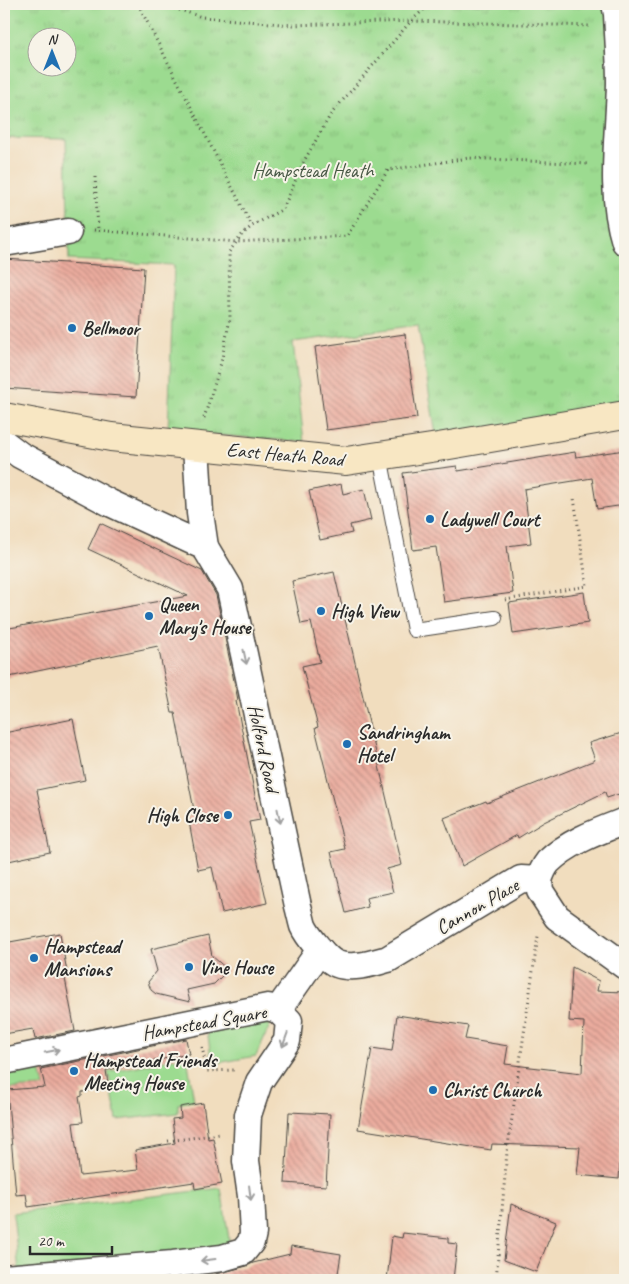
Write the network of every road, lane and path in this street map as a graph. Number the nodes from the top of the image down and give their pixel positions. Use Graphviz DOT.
graph roads {
  1 [pos="138,4"];
  2 [pos="160,4"];
  3 [pos="430,4"];
  4 [pos="616,15"];
  5 [pos="411,21"];
  6 [pos="616,166"];
  7 [pos="95,177"];
  8 [pos="252,226"];
  9 [pos="98,230"];
  10 [pos="68,232"];
  11 [pos="237,242"];
  12 [pos="625,242"];
  13 [pos="4,243"];
  14 [pos="625,415"];
  15 [pos="4,417"];
  16 [pos="4,443"];
  17 [pos="196,446"];
  18 [pos="380,456"];
  19 [pos="574,498"];
  20 [pos="206,547"];
  21 [pos="495,618"];
  22 [pos="625,821"];
  23 [pos="541,888"];
  24 [pos="320,950"];
  25 [pos="625,966"];
  26 [pos="278,1010"];
  27 [pos="197,1022"];
  28 [pos="4,1061"];
  29 [pos="268,1069"];
  30 [pos="247,1130"];
  31 [pos="168,1141"];
  32 [pos="4,1278"];
  33 [pos="496,1280"];
  1 -- 8 [label="path"];
  2 -- 5 [label="path"];
  3 -- 5 [label="path"];
  4 -- 5 [label="path"];
  4 -- 6 [label="street"];
  5 -- 8 [label="path"];
  6 -- 11 [label="path"];
  6 -- 12 [label="street"];
  7 -- 9 [label="path"];
  8 -- 11 [label="path"];
  9 -- 10 [label="path"];
  9 -- 11 [label="path"];
  10 -- 13 [label="street"];
  11 -- 17 [label="path"];
  14 -- 18 [label="street, East Heath Road"];
  15 -- 17 [label="street, East Heath Road"];
  16 -- 20 [label="street"];
  17 -- 18 [label="street, East Heath Road"];
  17 -- 20 [label="street, Holford Road"];
  18 -- 21 [label="lane"];
  19 -- 21 [label="path"];
  20 -- 24 [label="street, Holford Road, one-way"];
  22 -- 23 [label="street, Cannon Place"];
  23 -- 24 [label="street, Cannon Place"];
  23 -- 25 [label="street"];
  23 -- 33 [label="path"];
  24 -- 26 [label="street"];
  26 -- 27 [label="street, Hampstead Square"];
  26 -- 29 [label="street, Hampstead Square, one-way"];
  28 -- 27 [label="street, Hampstead Square, one-way"];
  27 -- 29 [label="path"];
  29 -- 30 [label="street, Hampstead Square"];
  30 -- 31 [label="path"];
  30 -- 32 [label="street, Hampstead Square, one-way"];
}
